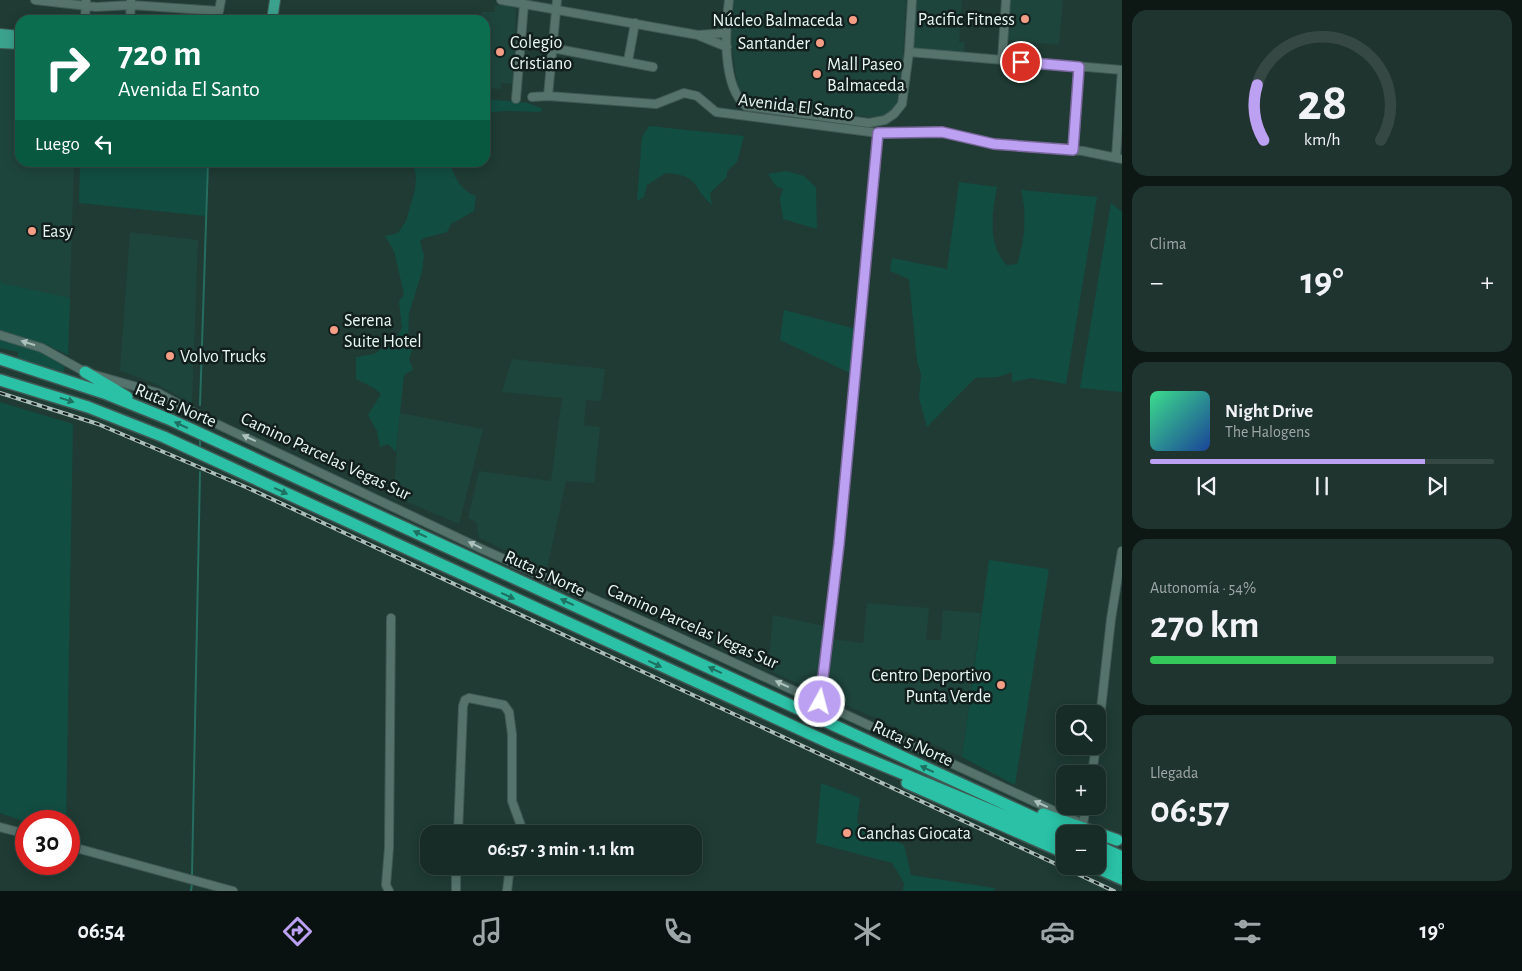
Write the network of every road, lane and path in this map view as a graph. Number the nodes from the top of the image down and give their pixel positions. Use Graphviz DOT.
graph roads {
  1 [pos="35,0"];
  2 [pos="221,0"];
  3 [pos="275,0"];
  4 [pos="501,0"];
  5 [pos="557,0"];
  6 [pos="729,0"];
  7 [pos="912,0"];
  8 [pos="1006,0"];
  9 [pos="86,3"];
  10 [pos="131,3"];
  11 [pos="175,4"];
  12 [pos="524,4"];
  13 [pos="556,9"];
  14 [pos="273,15"];
  15 [pos="634,23"];
  16 [pos="725,33"];
  17 [pos="0,34"];
  18 [pos="698,35"];
  19 [pos="15,36"];
  20 [pos="0,43"];
  21 [pos="15,44"];
  22 [pos="727,47"];
  23 [pos="552,48"];
  24 [pos="909,52"];
  25 [pos="1002,60"];
  26 [pos="628,62"];
  27 [pos="653,67"];
  28 [pos="1079,67"];
  29 [pos="1122,70"];
  30 [pos="548,96"];
  31 [pos="532,97"];
  32 [pos="516,98"];
  33 [pos="878,133"];
  34 [pos="1073,150"];
  35 [pos="1119,158"];
  36 [pos="0,335"];
  37 [pos="0,359"];
  38 [pos="85,372"];
  39 [pos="0,380"];
  40 [pos="154,413"];
  41 [pos="321,471"];
  42 [pos="315,486"];
  43 [pos="1122,551"];
  44 [pos="391,618"];
  45 [pos="820,702"];
  46 [pos="1101,705"];
  47 [pos="834,745"];
  48 [pos="971,789"];
  49 [pos="1084,815"];
  50 [pos="1083,824"];
  51 [pos="458,825"];
  52 [pos="521,825"];
  53 [pos="0,827"];
  54 [pos="1056,828"];
  55 [pos="15,831"];
  56 [pos="1056,837"];
  57 [pos="1119,841"];
  58 [pos="80,849"];
  59 [pos="1056,849"];
  60 [pos="1106,850"];
  61 [pos="1122,857"];
  62 [pos="1106,860"];
  63 [pos="1122,867"];
  64 [pos="1106,872"];
  65 [pos="456,875"];
  66 [pos="509,875"];
  67 [pos="1122,879"];
  68 [pos="233,891"];
  69 [pos="389,891"];
  70 [pos="456,891"];
  71 [pos="507,891"];
  1 -- 9 [label="street"];
  2 -- 11 [label="street"];
  3 -- 14 [label="main road"];
  4 -- 12 [label="street"];
  5 -- 13 [label="street"];
  6 -- 16 [label="street"];
  7 -- 24 [label="street"];
  8 -- 25 [label="street"];
  9 -- 10 [label="street"];
  10 -- 11 [label="street"];
  12 -- 13 [label="street"];
  12 -- 32 [label="street"];
  13 -- 15 [label="street"];
  13 -- 23 [label="street"];
  15 -- 18 [label="street"];
  15 -- 26 [label="street"];
  16 -- 18 [label="street"];
  16 -- 22 [label="street"];
  17 -- 19 [label="main road"];
  18 -- 22 [label="street"];
  20 -- 21 [label="main road"];
  22 -- 24 [label="street"];
  23 -- 26 [label="street"];
  23 -- 30 [label="street"];
  24 -- 25 [label="street"];
  25 -- 28 [label="street"];
  26 -- 27 [label="street"];
  28 -- 29 [label="street"];
  28 -- 34 [label="street"];
  29 -- 35 [label="street"];
  30 -- 31 [label="street, Avenida El Santo"];
  30 -- 33 [label="street, Avenida El Santo"];
  33 -- 34 [label="street, Avenida El Santo"];
  33 -- 45 [label="street"];
  34 -- 35 [label="street, Avenida El Santo"];
  38 -- 36 [label="street, Camino Parcelas Vegas Sur, one-way"];
  37 -- 40 [label="highway, Ruta 5 Norte"];
  38 -- 40 [label="highway"];
  41 -- 38 [label="street, Camino Parcelas Vegas Sur, one-way"];
  39 -- 47 [label="highway, Ruta 5 Norte, one-way"];
  42 -- 40 [label="highway, Ruta 5 Norte, one-way"];
  41 -- 42 [label="street"];
  45 -- 41 [label="street, Camino Parcelas Vegas Sur, one-way"];
  48 -- 42 [label="highway, Ruta 5 Norte, one-way"];
  43 -- 46 [label="street"];
  44 -- 69 [label="street"];
  50 -- 45 [label="street, Camino Parcelas Vegas Sur, one-way"];
  47 -- 56 [label="highway, Ruta 5 Norte"];
  47 -- 59 [label="highway"];
  48 -- 54 [label="highway, Ruta 5 Norte"];
  48 -- 57 [label="highway"];
  49 -- 50 [label="street"];
  50 -- 57 [label="street, Camino Parcelas Vegas Sur"];
  51 -- 52 [label="street"];
  53 -- 55 [label="street"];
  58 -- 68 [label="street"];
  60 -- 61 [label="highway"];
  62 -- 63 [label="highway"];
  64 -- 67 [label="highway"];
  65 -- 70 [label="street"];
  66 -- 71 [label="street"];
}
